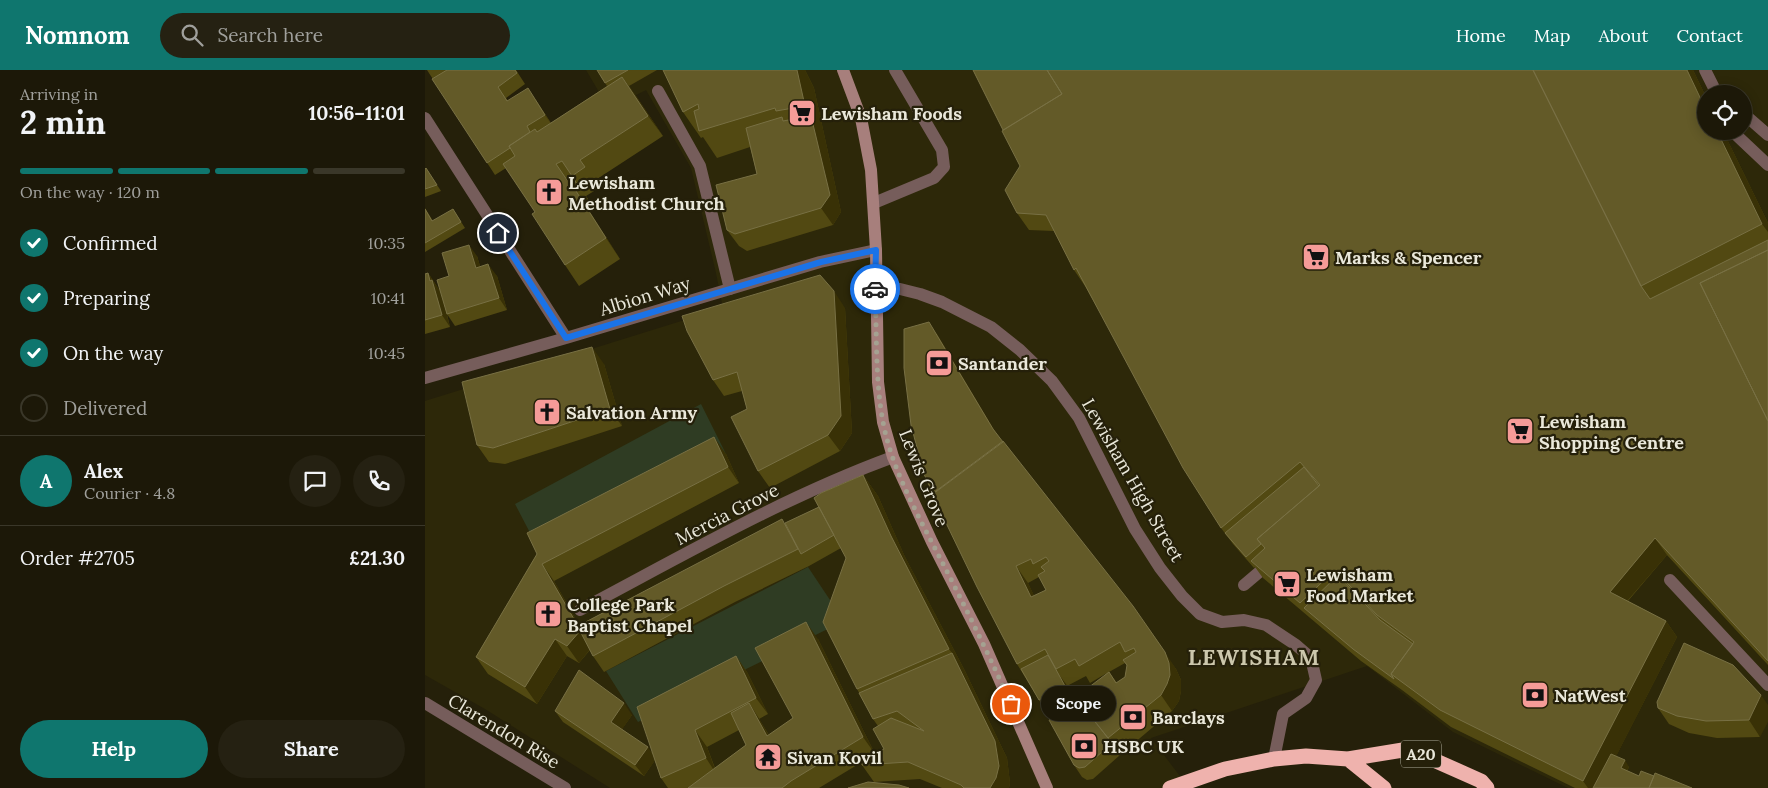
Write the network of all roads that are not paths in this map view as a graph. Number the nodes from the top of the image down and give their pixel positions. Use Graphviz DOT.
graph roads {
  1 [pos="843,70"];
  2 [pos="895,70"];
  3 [pos="1705,70"];
  4 [pos="1712,85"];
  5 [pos="658,91"];
  6 [pos="425,118"];
  7 [pos="1752,121"];
  8 [pos="1768,135"];
  9 [pos="1742,140"];
  10 [pos="1768,165"];
  11 [pos="874,203"];
  12 [pos="876,250"];
  13 [pos="875,287"];
  14 [pos="730,289"];
  15 [pos="566,338"];
  16 [pos="425,378"];
  17 [pos="893,457"];
  18 [pos="1273,560"];
  19 [pos="1670,580"];
  20 [pos="1244,585"];
  21 [pos="580,610"];
  22 [pos="1768,685"];
  23 [pos="425,703"];
  24 [pos="1274,759"];
  25 [pos="1348,759"];
  26 [pos="565,788"];
  27 [pos="1047,788"];
  28 [pos="1170,788"];
  29 [pos="1384,788"];
  30 [pos="1487,788"];
  1 -- 11 [label="street, Lewis Grove"];
  2 -- 11 [label="street"];
  3 -- 4 [label="street"];
  5 -- 14 [label="street"];
  6 -- 15 [label="street"];
  7 -- 8 [label="street"];
  9 -- 10 [label="street"];
  11 -- 12 [label="street, Lewis Grove"];
  12 -- 13 [label="street, Lewis Grove"];
  12 -- 14 [label="street, Albion Way"];
  13 -- 17 [label="street, Lewis Grove"];
  13 -- 24 [label="street, Lewisham High Street"];
  14 -- 15 [label="street, Albion Way"];
  15 -- 16 [label="street, Albion Way"];
  17 -- 21 [label="street, Mercia Grove"];
  17 -- 27 [label="street, Lewis Grove"];
  18 -- 20 [label="street"];
  19 -- 22 [label="street"];
  23 -- 26 [label="street, Clarendon Rise"];
  24 -- 25 [label="highway, A20"];
  24 -- 28 [label="highway, A20"];
  25 -- 29 [label="highway"];
  25 -- 30 [label="highway, A20"];
}
